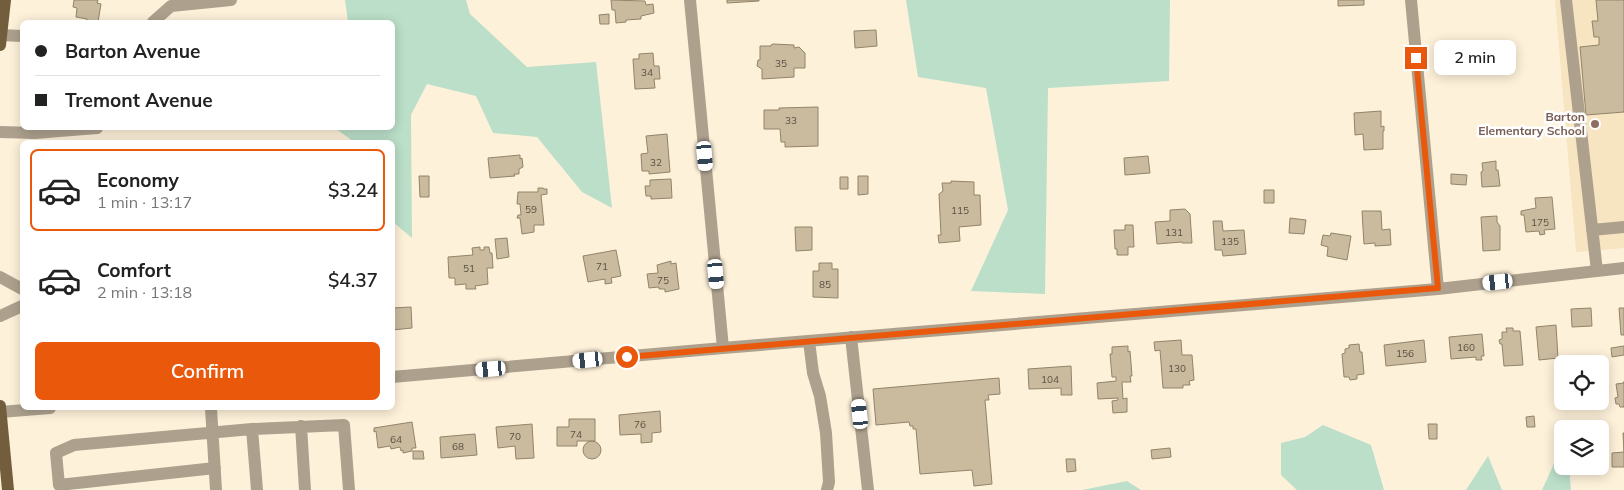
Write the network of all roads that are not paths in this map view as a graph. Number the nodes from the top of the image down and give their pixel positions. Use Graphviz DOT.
graph roads {
  1 [pos="5,0"];
  2 [pos="231,0"];
  3 [pos="690,0"];
  4 [pos="1411,0"];
  5 [pos="1566,0"];
  6 [pos="156,20"];
  7 [pos="20,36"];
  8 [pos="0,39"];
  9 [pos="50,130"];
  10 [pos="0,132"];
  11 [pos="1624,227"];
  12 [pos="1592,230"];
  13 [pos="1624,268"];
  14 [pos="1597,271"];
  15 [pos="0,277"];
  16 [pos="20,288"];
  17 [pos="1438,288"];
  18 [pos="20,307"];
  19 [pos="0,316"];
  20 [pos="851,337"];
  21 [pos="809,341"];
  22 [pos="723,348"];
  23 [pos="395,378"];
  24 [pos="0,406"];
  25 [pos="25,410"];
  26 [pos="210,410"];
  27 [pos="0,412"];
  28 [pos="301,426"];
  29 [pos="252,429"];
  30 [pos="213,432"];
  31 [pos="215,468"];
  32 [pos="8,490"];
  33 [pos="216,490"];
  34 [pos="257,490"];
  35 [pos="305,490"];
  36 [pos="349,490"];
  37 [pos="827,490"];
  38 [pos="868,490"];
  1 -- 8 [label="main road"];
  2 -- 6 [label="street"];
  3 -- 22 [label="street"];
  4 -- 17 [label="street"];
  5 -- 12 [label="street"];
  7 -- 8 [label="street"];
  9 -- 10 [label="street"];
  11 -- 12 [label="street"];
  12 -- 14 [label="street"];
  13 -- 14 [label="street"];
  14 -- 17 [label="street"];
  15 -- 16 [label="street"];
  17 -- 20 [label="street"];
  18 -- 19 [label="street"];
  20 -- 21 [label="street"];
  20 -- 38 [label="street"];
  21 -- 22 [label="street"];
  21 -- 37 [label="street"];
  22 -- 23 [label="street"];
  24 -- 27 [label="main road"];
  25 -- 27 [label="street"];
  26 -- 30 [label="street"];
  27 -- 32 [label="main road"];
  28 -- 29 [label="street"];
  28 -- 35 [label="street"];
  28 -- 36 [label="street"];
  29 -- 30 [label="street"];
  29 -- 34 [label="street"];
  30 -- 31 [label="street"];
  30 -- 31 [label="street"];
  31 -- 33 [label="street"];
}
